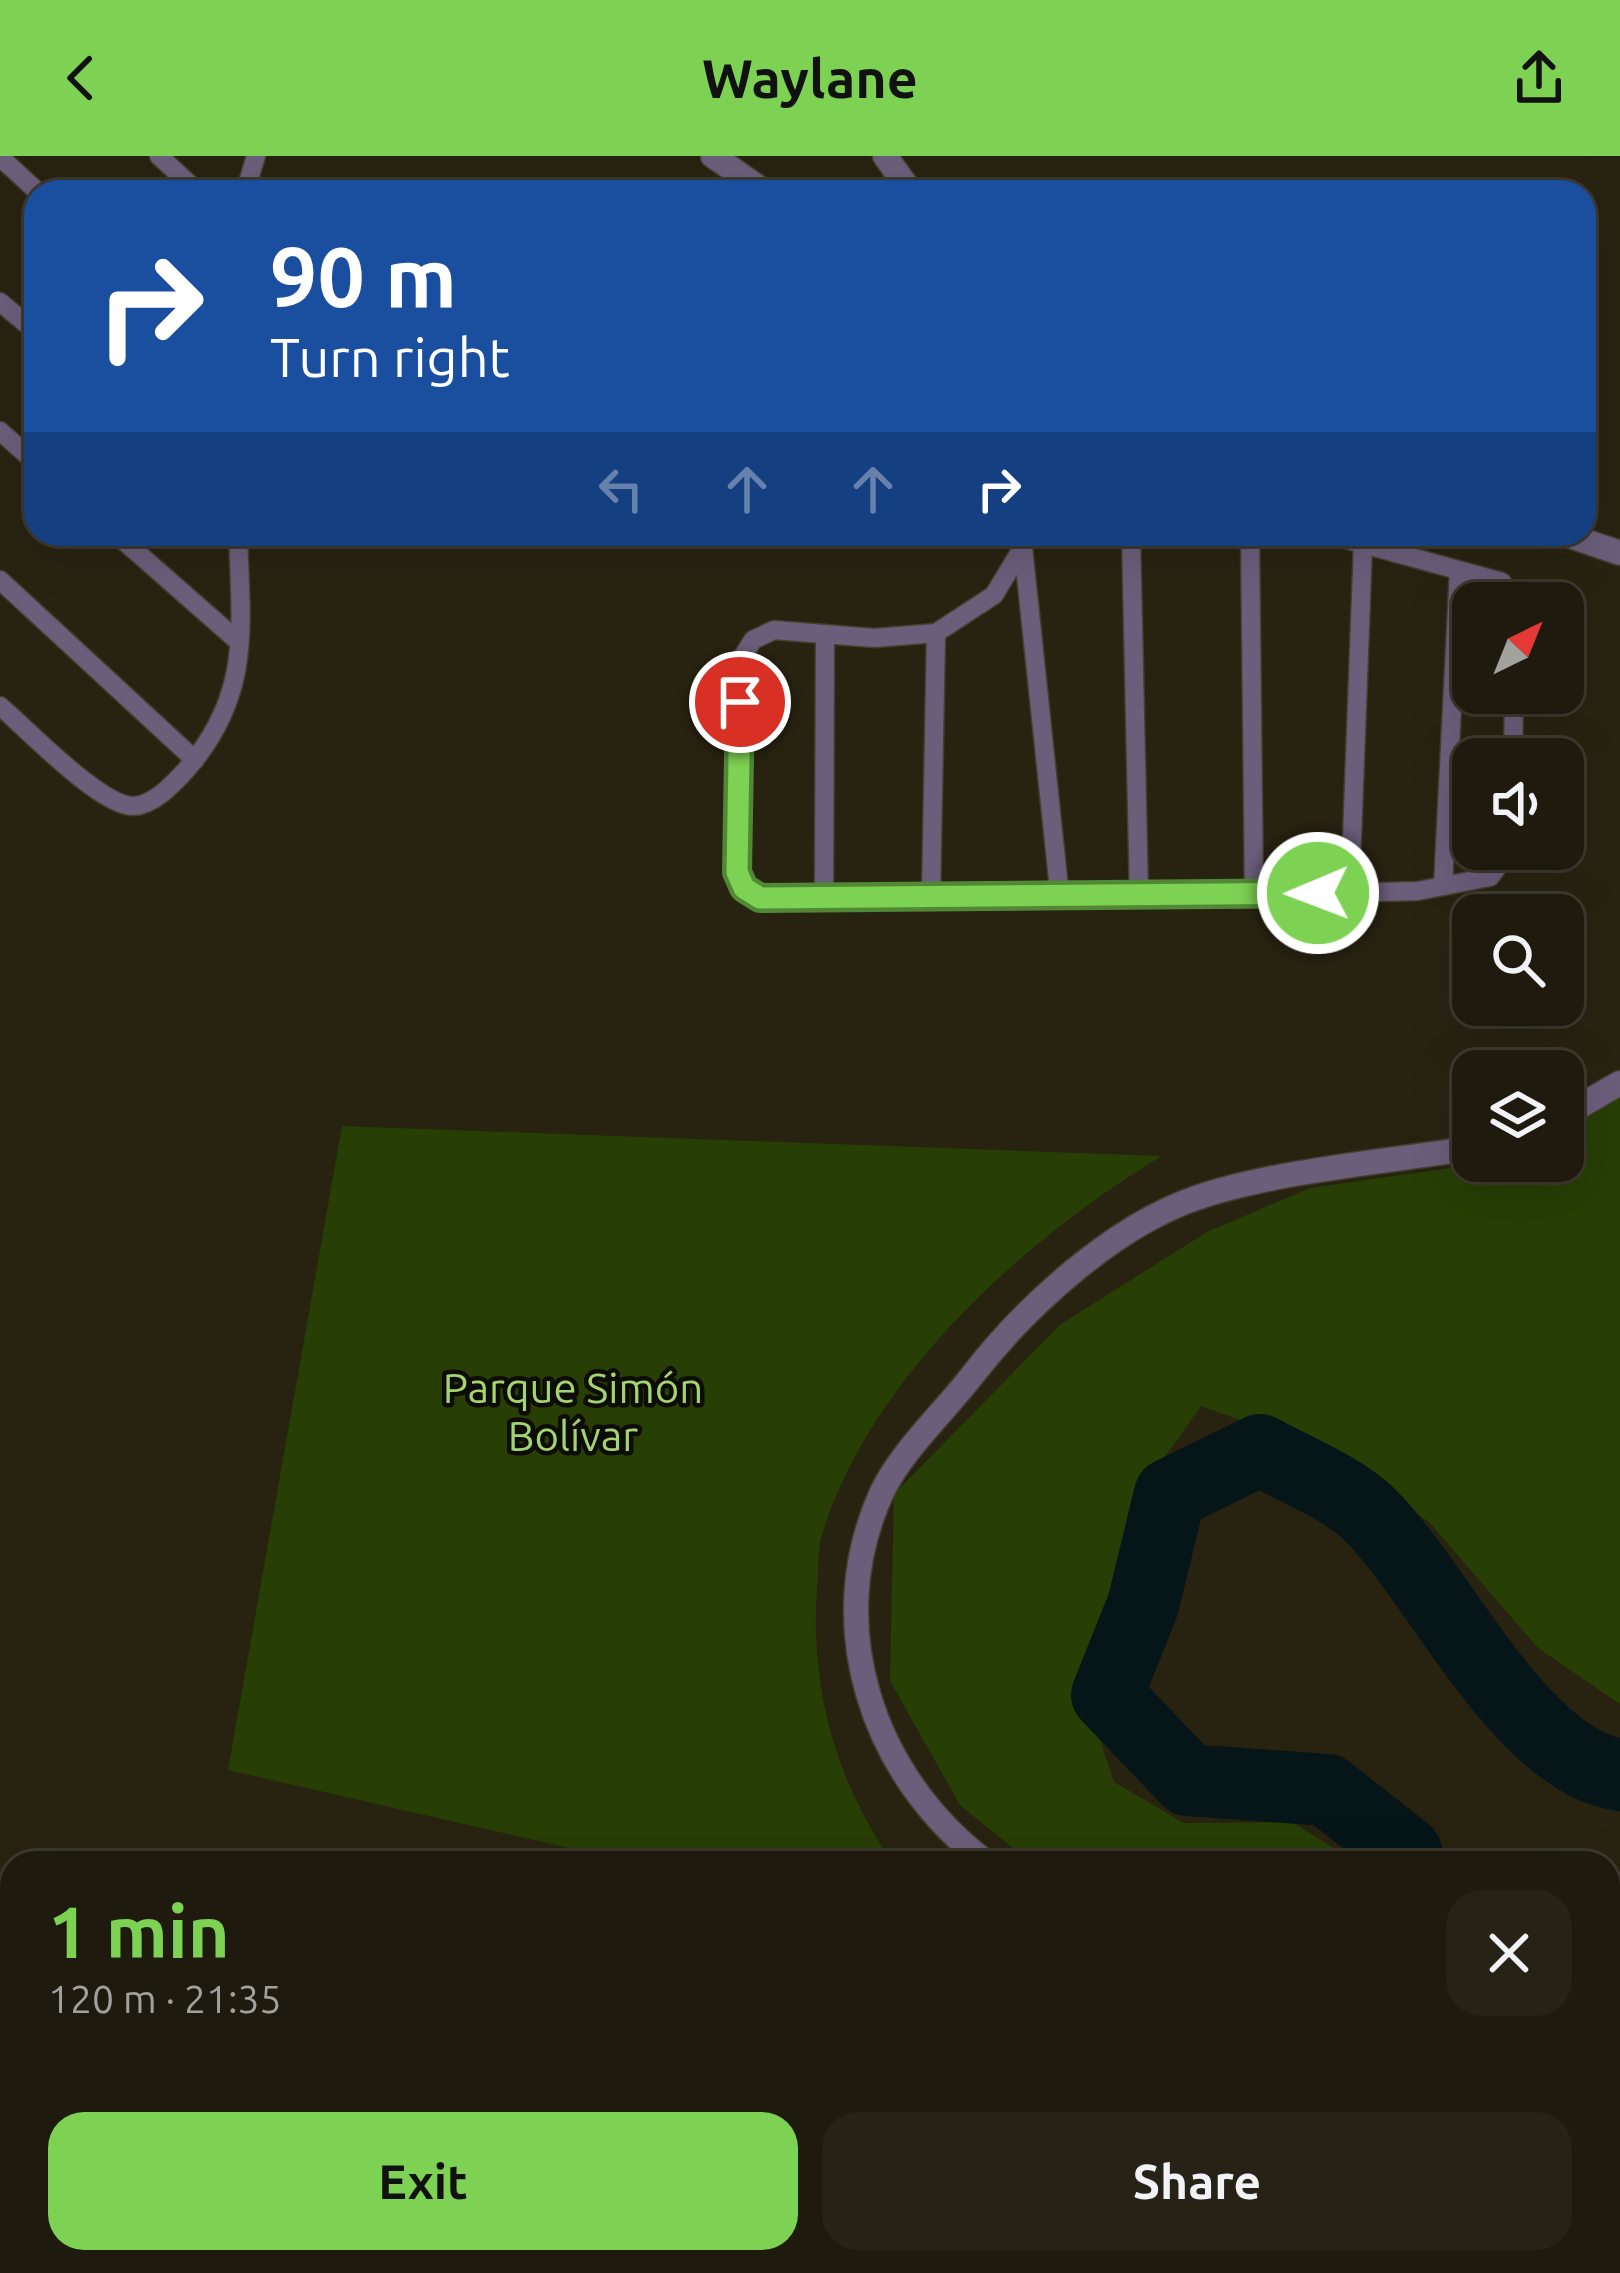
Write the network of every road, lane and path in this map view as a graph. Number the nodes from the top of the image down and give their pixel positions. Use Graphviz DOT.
graph roads {
  1 [pos="160,156"];
  2 [pos="713,156"];
  3 [pos="0,157"];
  4 [pos="25,180"];
  5 [pos="185,180"];
  6 [pos="748,180"];
  7 [pos="0,302"];
  8 [pos="24,322"];
  9 [pos="0,431"];
  10 [pos="24,452"];
  11 [pos="130,546"];
  12 [pos="238,546"];
  13 [pos="1020,546"];
  14 [pos="1024,546"];
  15 [pos="1131,546"];
  16 [pos="1250,546"];
  17 [pos="1364,546"];
  18 [pos="1371,546"];
  19 [pos="1459,570"];
  20 [pos="0,580"];
  21 [pos="1502,582"];
  22 [pos="936,633"];
  23 [pos="825,634"];
  24 [pos="239,642"];
  25 [pos="0,706"];
  26 [pos="195,760"];
  27 [pos="1495,870"];
  28 [pos="1443,886"];
  29 [pos="1350,892"];
  30 [pos="1254,895"];
  31 [pos="824,898"];
  32 [pos="931,898"];
  33 [pos="1060,898"];
  34 [pos="1138,898"];
  35 [pos="1620,1083"];
  36 [pos="1584,1104"];
  37 [pos="1452,1152"];
  38 [pos="975,1851"];
  1 -- 5 [label="lane"];
  2 -- 6 [label="street"];
  3 -- 4 [label="lane"];
  7 -- 8 [label="lane"];
  9 -- 10 [label="lane"];
  11 -- 24 [label="lane"];
  12 -- 24 [label="lane"];
  13 -- 22 [label="lane"];
  14 -- 33 [label="lane"];
  15 -- 34 [label="lane"];
  16 -- 30 [label="lane"];
  17 -- 29 [label="lane"];
  18 -- 19 [label="lane"];
  19 -- 21 [label="lane"];
  19 -- 28 [label="lane"];
  20 -- 26 [label="lane"];
  22 -- 23 [label="lane"];
  22 -- 32 [label="lane"];
  23 -- 31 [label="lane"];
  23 -- 31 [label="lane"];
  24 -- 26 [label="lane"];
  25 -- 26 [label="lane"];
  27 -- 28 [label="lane"];
  28 -- 29 [label="lane"];
  29 -- 30 [label="lane"];
  30 -- 34 [label="lane"];
  31 -- 32 [label="lane"];
  32 -- 33 [label="lane"];
  33 -- 34 [label="lane"];
  35 -- 36 [label="street"];
  37 -- 38 [label="street"];
}
